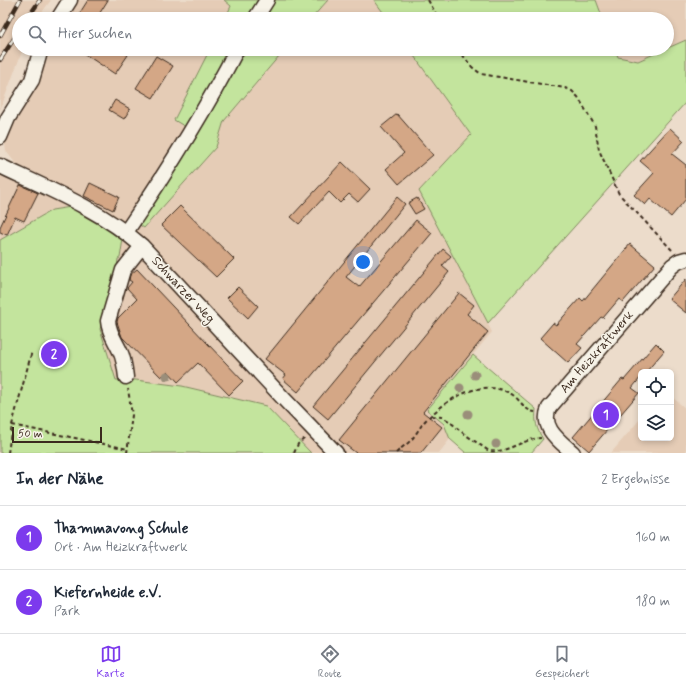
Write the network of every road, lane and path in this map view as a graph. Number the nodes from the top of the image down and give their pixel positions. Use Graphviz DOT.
graph roads {
  1 [pos="70,0"];
  2 [pos="267,0"];
  3 [pos="428,0"];
  4 [pos="62,12"];
  5 [pos="259,12"];
  6 [pos="435,12"];
  7 [pos="39,56"];
  8 [pos="234,56"];
  9 [pos="463,56"];
  10 [pos="0,137"];
  11 [pos="0,166"];
  12 [pos="126,232"];
  13 [pos="142,246"];
  14 [pos="683,260"];
  15 [pos="32,351"];
  16 [pos="126,377"];
  17 [pos="547,413"];
  18 [pos="431,416"];
  19 [pos="12,426"];
  20 [pos="314,431"];
  21 [pos="563,447"];
  22 [pos="128,449"];
  23 [pos="8,453"];
  24 [pos="127,453"];
  25 [pos="294,453"];
  26 [pos="336,453"];
  27 [pos="396,453"];
  1 -- 4 [label="street"];
  2 -- 5 [label="street"];
  3 -- 6 [label="path"];
  7 -- 10 [label="street"];
  8 -- 12 [label="street"];
  9 -- 14 [label="path"];
  11 -- 12 [label="street, Schwarzer Weg"];
  12 -- 13 [label="street, Schwarzer Weg"];
  13 -- 16 [label="street"];
  13 -- 20 [label="street, Schwarzer Weg"];
  14 -- 17 [label="street, Am Heizkraftwerk"];
  15 -- 19 [label="path"];
  16 -- 22 [label="path"];
  17 -- 18 [label="path"];
  17 -- 21 [label="street"];
  18 -- 21 [label="path"];
  18 -- 27 [label="path"];
  19 -- 22 [label="path"];
  19 -- 23 [label="path"];
  20 -- 25 [label="path"];
  20 -- 26 [label="street, Schwarzer Weg"];
  22 -- 24 [label="path"];
}
